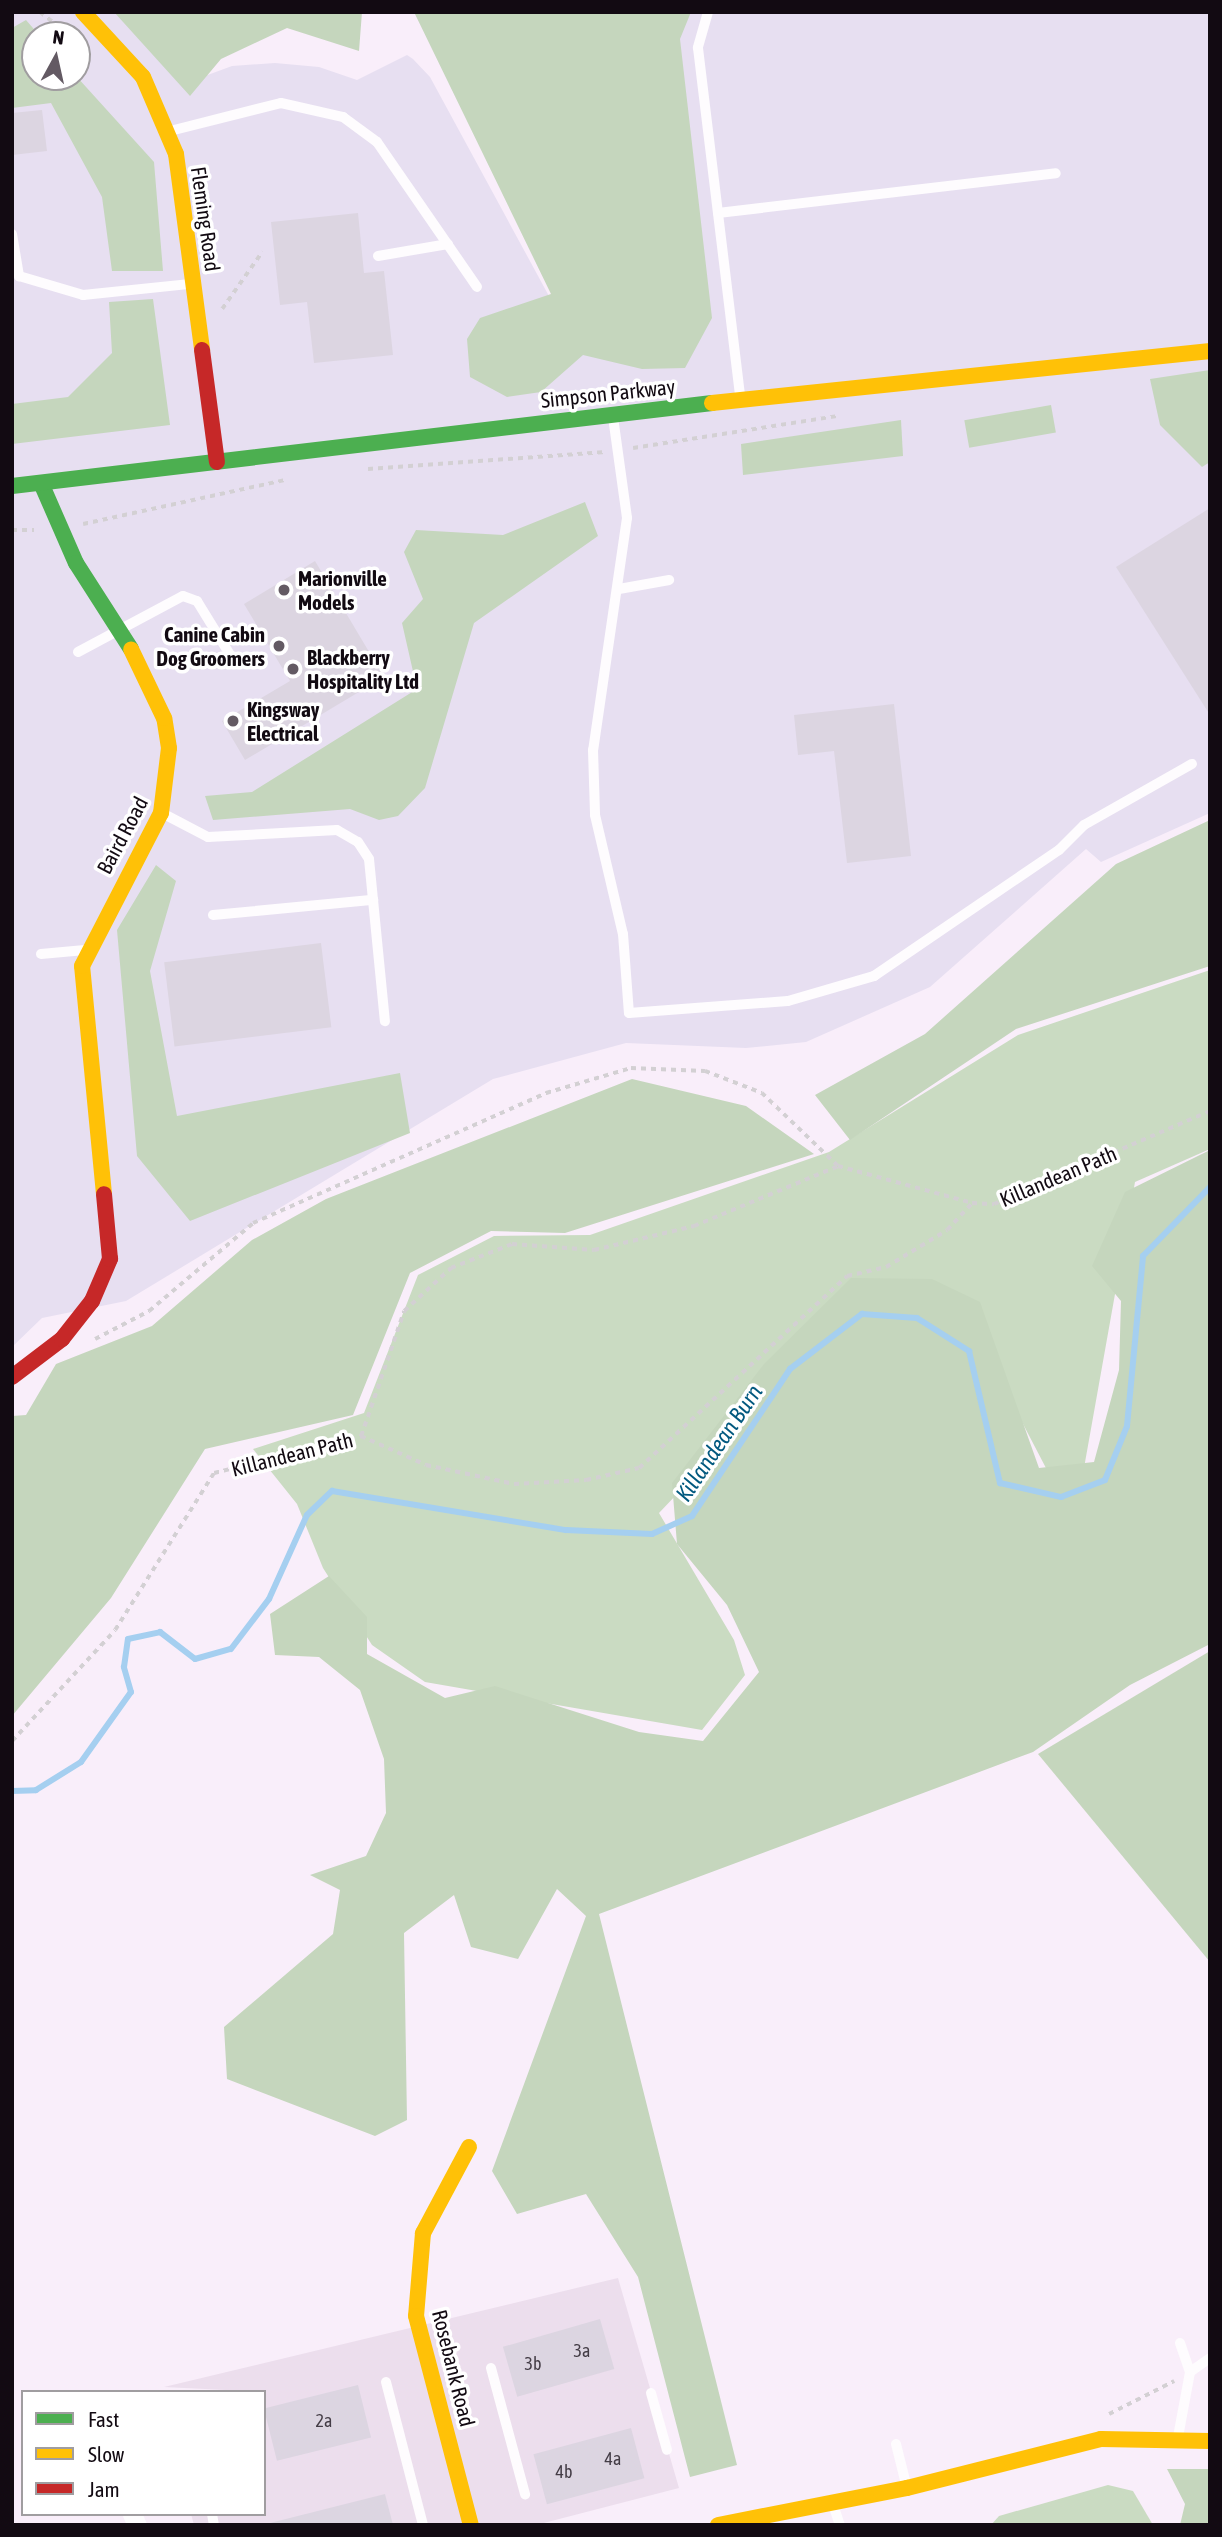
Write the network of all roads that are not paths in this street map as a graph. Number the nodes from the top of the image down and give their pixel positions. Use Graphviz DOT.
graph roads {
  1 [pos="83,12"];
  2 [pos="708,12"];
  3 [pos="169,131"];
  4 [pos="1056,173"];
  5 [pos="718,213"];
  6 [pos="12,234"];
  7 [pos="449,244"];
  8 [pos="378,256"];
  9 [pos="194,283"];
  10 [pos="477,287"];
  11 [pos="1210,351"];
  12 [pos="740,400"];
  13 [pos="612,413"];
  14 [pos="217,461"];
  15 [pos="41,483"];
  16 [pos="12,486"];
  17 [pos="668,580"];
  18 [pos="619,589"];
  19 [pos="117,628"];
  20 [pos="78,652"];
  21 [pos="233,658"];
  22 [pos="1192,764"];
  23 [pos="161,813"];
  24 [pos="373,900"];
  25 [pos="213,915"];
  26 [pos="88,949"];
  27 [pos="41,954"];
  28 [pos="384,1021"];
  29 [pos="12,1377"];
  30 [pos="469,2147"];
  31 [pos="1180,2343"];
  32 [pos="1210,2358"];
  33 [pos="491,2368"];
  34 [pos="1190,2372"];
  35 [pos="386,2382"];
  36 [pos="651,2393"];
  37 [pos="1178,2437"];
  38 [pos="1210,2441"];
  39 [pos="896,2444"];
  40 [pos="667,2450"];
  41 [pos="907,2488"];
  42 [pos="525,2494"];
  43 [pos="833,2504"];
  44 [pos="424,2525"];
  45 [pos="471,2525"];
  46 [pos="718,2525"];
  47 [pos="840,2525"];
  1 -- 3 [label="street, Fleming Road"];
  2 -- 5 [label="lane"];
  3 -- 7 [label="lane"];
  3 -- 9 [label="street, Fleming Road"];
  4 -- 5 [label="lane"];
  5 -- 12 [label="lane"];
  6 -- 9 [label="lane"];
  7 -- 8 [label="lane"];
  7 -- 10 [label="lane"];
  9 -- 14 [label="street, Fleming Road"];
  11 -- 12 [label="street, Simpson Parkway"];
  12 -- 13 [label="street, Simpson Parkway"];
  13 -- 14 [label="street, Simpson Parkway"];
  13 -- 18 [label="lane"];
  14 -- 15 [label="street, Simpson Parkway"];
  15 -- 16 [label="street, Simpson Parkway"];
  15 -- 19 [label="street, Baird Road"];
  17 -- 18 [label="lane"];
  18 -- 22 [label="lane"];
  19 -- 20 [label="lane"];
  19 -- 21 [label="lane"];
  19 -- 23 [label="street, Baird Road"];
  23 -- 24 [label="lane"];
  23 -- 26 [label="street, Baird Road"];
  24 -- 25 [label="lane"];
  24 -- 28 [label="lane"];
  26 -- 27 [label="lane"];
  26 -- 29 [label="street, Baird Road"];
  30 -- 45 [label="street, Rosebank Road"];
  31 -- 34 [label="lane"];
  32 -- 34 [label="lane"];
  33 -- 42 [label="lane"];
  34 -- 37 [label="lane"];
  35 -- 44 [label="lane"];
  36 -- 40 [label="lane"];
  37 -- 38 [label="street"];
  37 -- 41 [label="street"];
  39 -- 41 [label="lane"];
  41 -- 43 [label="street"];
  43 -- 46 [label="street"];
  43 -- 47 [label="lane"];
}
